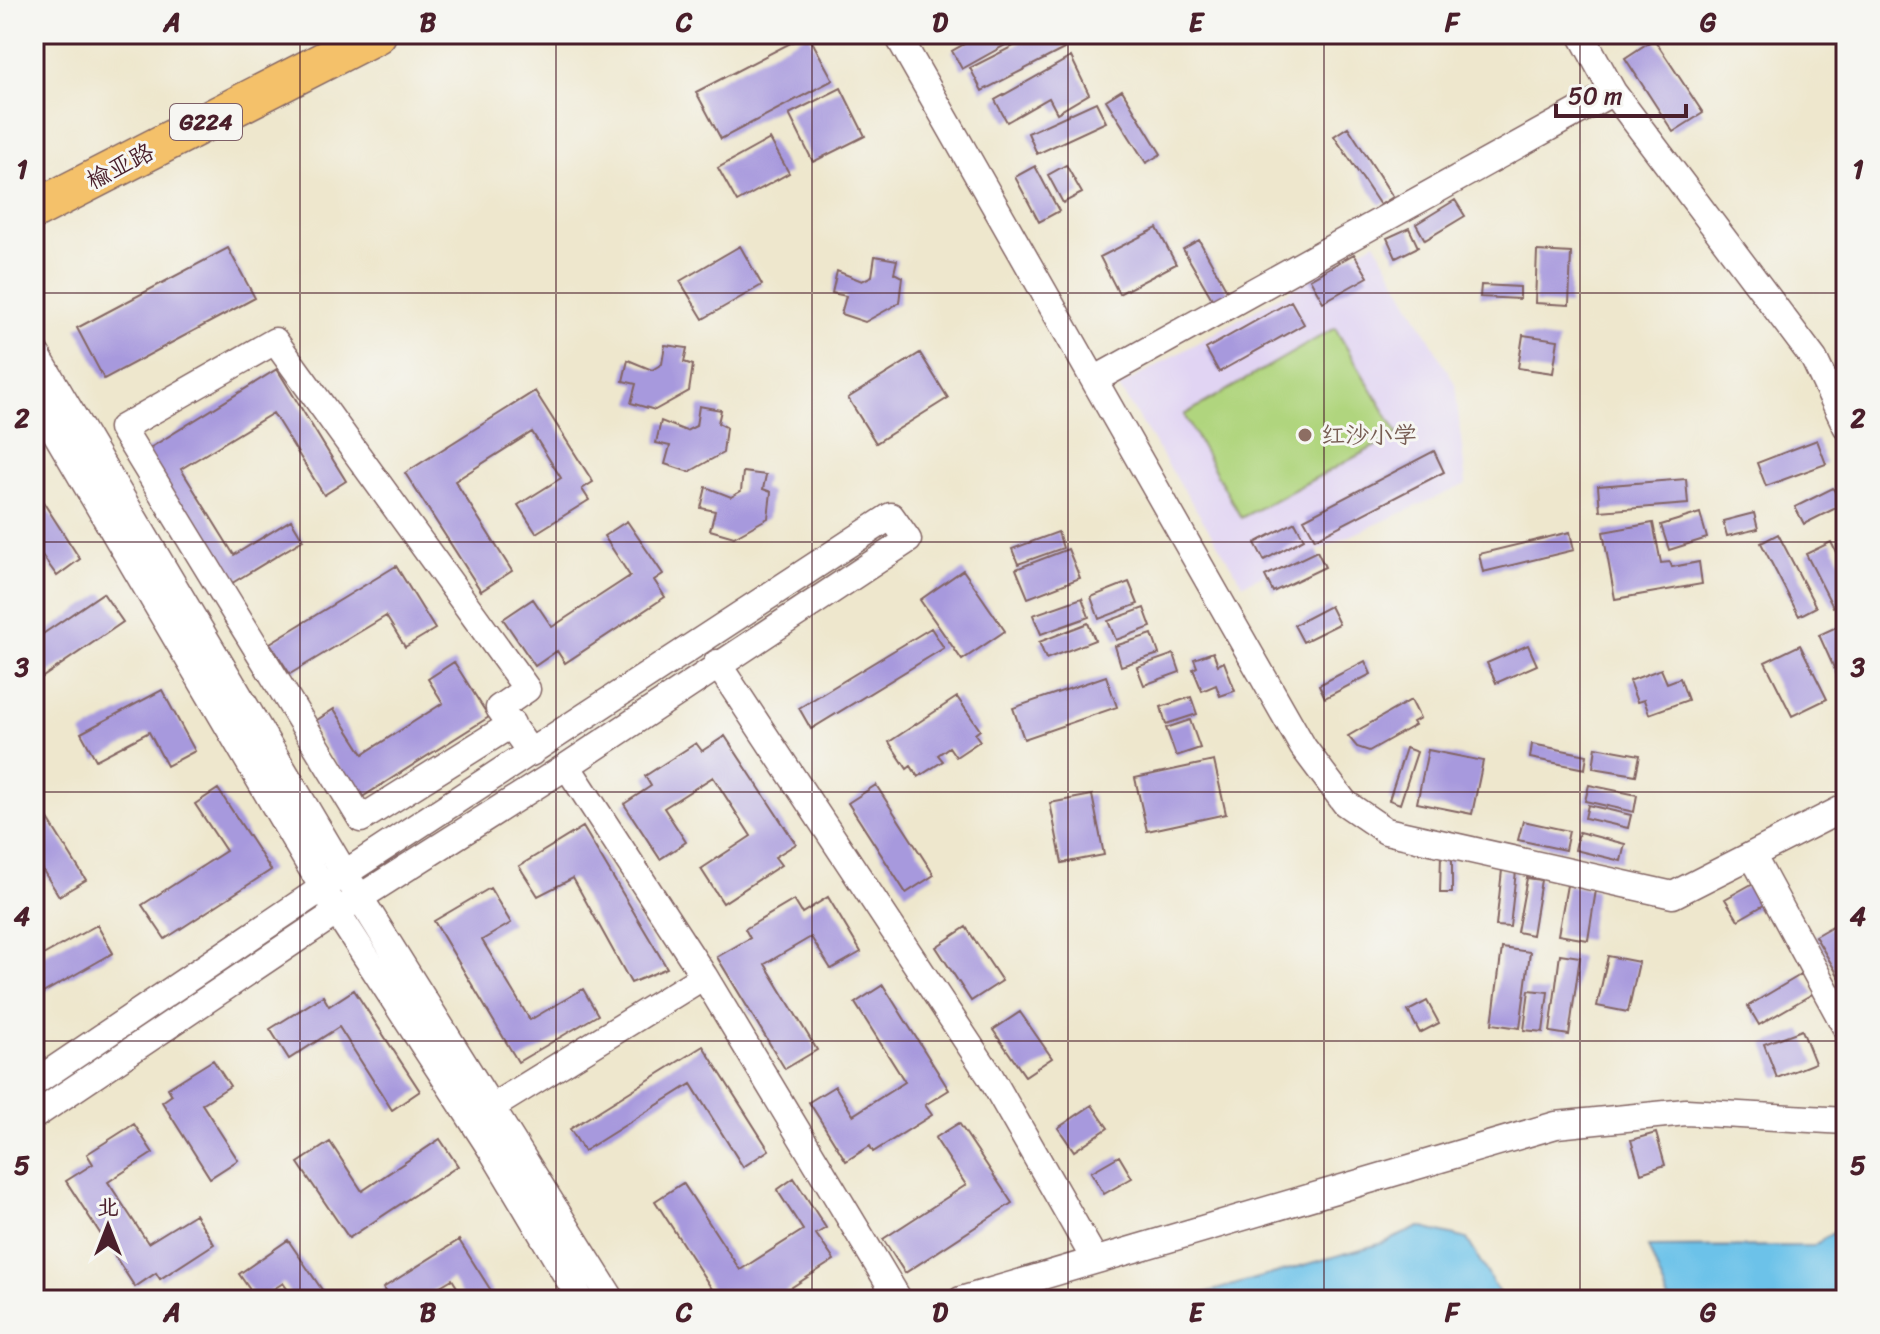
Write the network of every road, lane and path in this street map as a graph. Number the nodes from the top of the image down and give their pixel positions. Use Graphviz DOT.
graph roads {
  1 [pos="335,34"];
  2 [pos="377,34"];
  3 [pos="897,34"];
  4 [pos="1581,34"];
  5 [pos="1613,92"];
  6 [pos="34,187"];
  7 [pos="34,210"];
  8 [pos="34,350"];
  9 [pos="1094,380"];
  10 [pos="34,396"];
  11 [pos="1846,426"];
  12 [pos="717,663"];
  13 [pos="512,724"];
  14 [pos="531,753"];
  15 [pos="567,766"];
  16 [pos="1846,807"];
  17 [pos="1752,855"];
  18 [pos="335,880"];
  19 [pos="360,897"];
  20 [pos="337,912"];
  21 [pos="704,976"];
  22 [pos="1846,1028"];
  23 [pos="34,1083"];
  24 [pos="492,1107"];
  25 [pos="34,1116"];
  26 [pos="1846,1121"];
  27 [pos="1095,1260"];
  28 [pos="581,1300"];
  29 [pos="612,1300"];
  30 [pos="899,1300"];
  31 [pos="961,1300"];
  1 -- 6 [label="highway, 榆亚路 / G224"];
  2 -- 7 [label="highway, 榆亚路 / G224"];
  3 -- 9 [label="street"];
  4 -- 5 [label="street"];
  5 -- 9 [label="street"];
  5 -- 11 [label="street"];
  8 -- 18 [label="street"];
  9 -- 17 [label="street"];
  10 -- 18 [label="street"];
  12 -- 14 [label="street"];
  12 -- 15 [label="street"];
  12 -- 27 [label="street"];
  13 -- 13 [label="street"];
  13 -- 14 [label="street"];
  14 -- 18 [label="street"];
  15 -- 19 [label="street"];
  15 -- 21 [label="street"];
  16 -- 17 [label="street"];
  17 -- 22 [label="street"];
  18 -- 19 [label="street"];
  18 -- 20 [label="street"];
  18 -- 23 [label="street"];
  19 -- 20 [label="street"];
  19 -- 24 [label="street"];
  20 -- 25 [label="street"];
  20 -- 28 [label="street"];
  21 -- 24 [label="street"];
  21 -- 30 [label="street"];
  24 -- 29 [label="street"];
  26 -- 27 [label="street"];
  27 -- 31 [label="street"];
}
